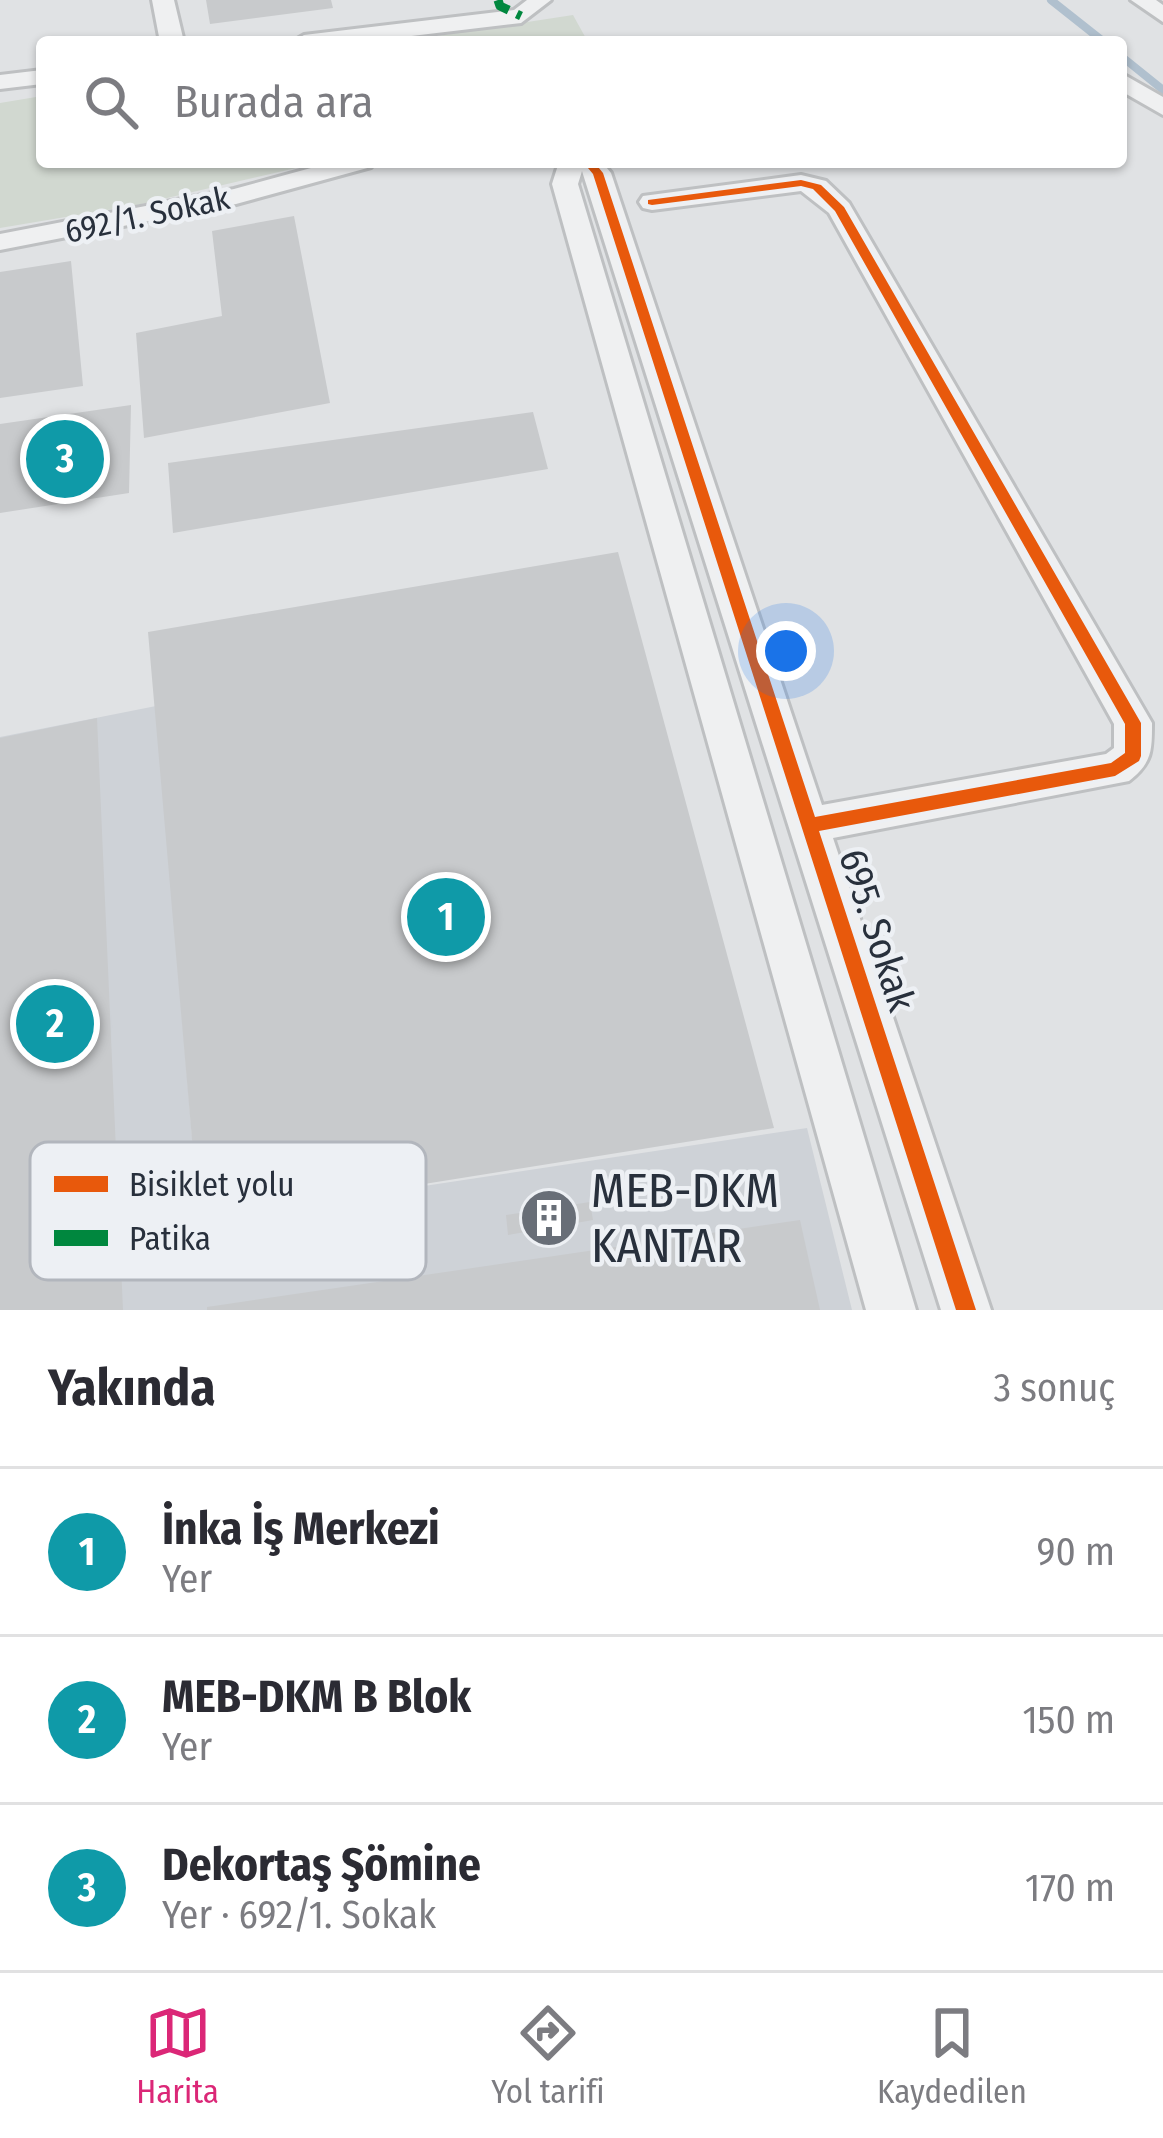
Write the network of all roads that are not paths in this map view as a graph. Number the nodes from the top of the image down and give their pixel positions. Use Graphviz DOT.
graph roads {
  1 [pos="163,0"];
  2 [pos="498,0"];
  3 [pos="1142,0"];
  4 [pos="531,8"];
  5 [pos="1163,15"];
  6 [pos="171,36"];
  7 [pos="344,36"];
  8 [pos="36,78"];
  9 [pos="0,82"];
  10 [pos="1127,84"];
  11 [pos="1163,108"];
  12 [pos="340,168"];
  13 [pos="570,168"];
  14 [pos="591,168"];
  15 [pos="652,202"];
  16 [pos="0,242"];
  17 [pos="809,825"];
  18 [pos="891,1310"];
  19 [pos="966,1310"];
  1 -- 6 [label="street"];
  2 -- 4 [label="street"];
  3 -- 5 [label="street"];
  4 -- 7 [label="street"];
  8 -- 9 [label="street"];
  10 -- 11 [label="street"];
  12 -- 16 [label="street, 692/1. Sokak"];
  13 -- 18 [label="street"];
  14 -- 17 [label="street, 695. Sokak"];
  15 -- 17 [label="street"];
  17 -- 19 [label="street, 695. Sokak"];
}
